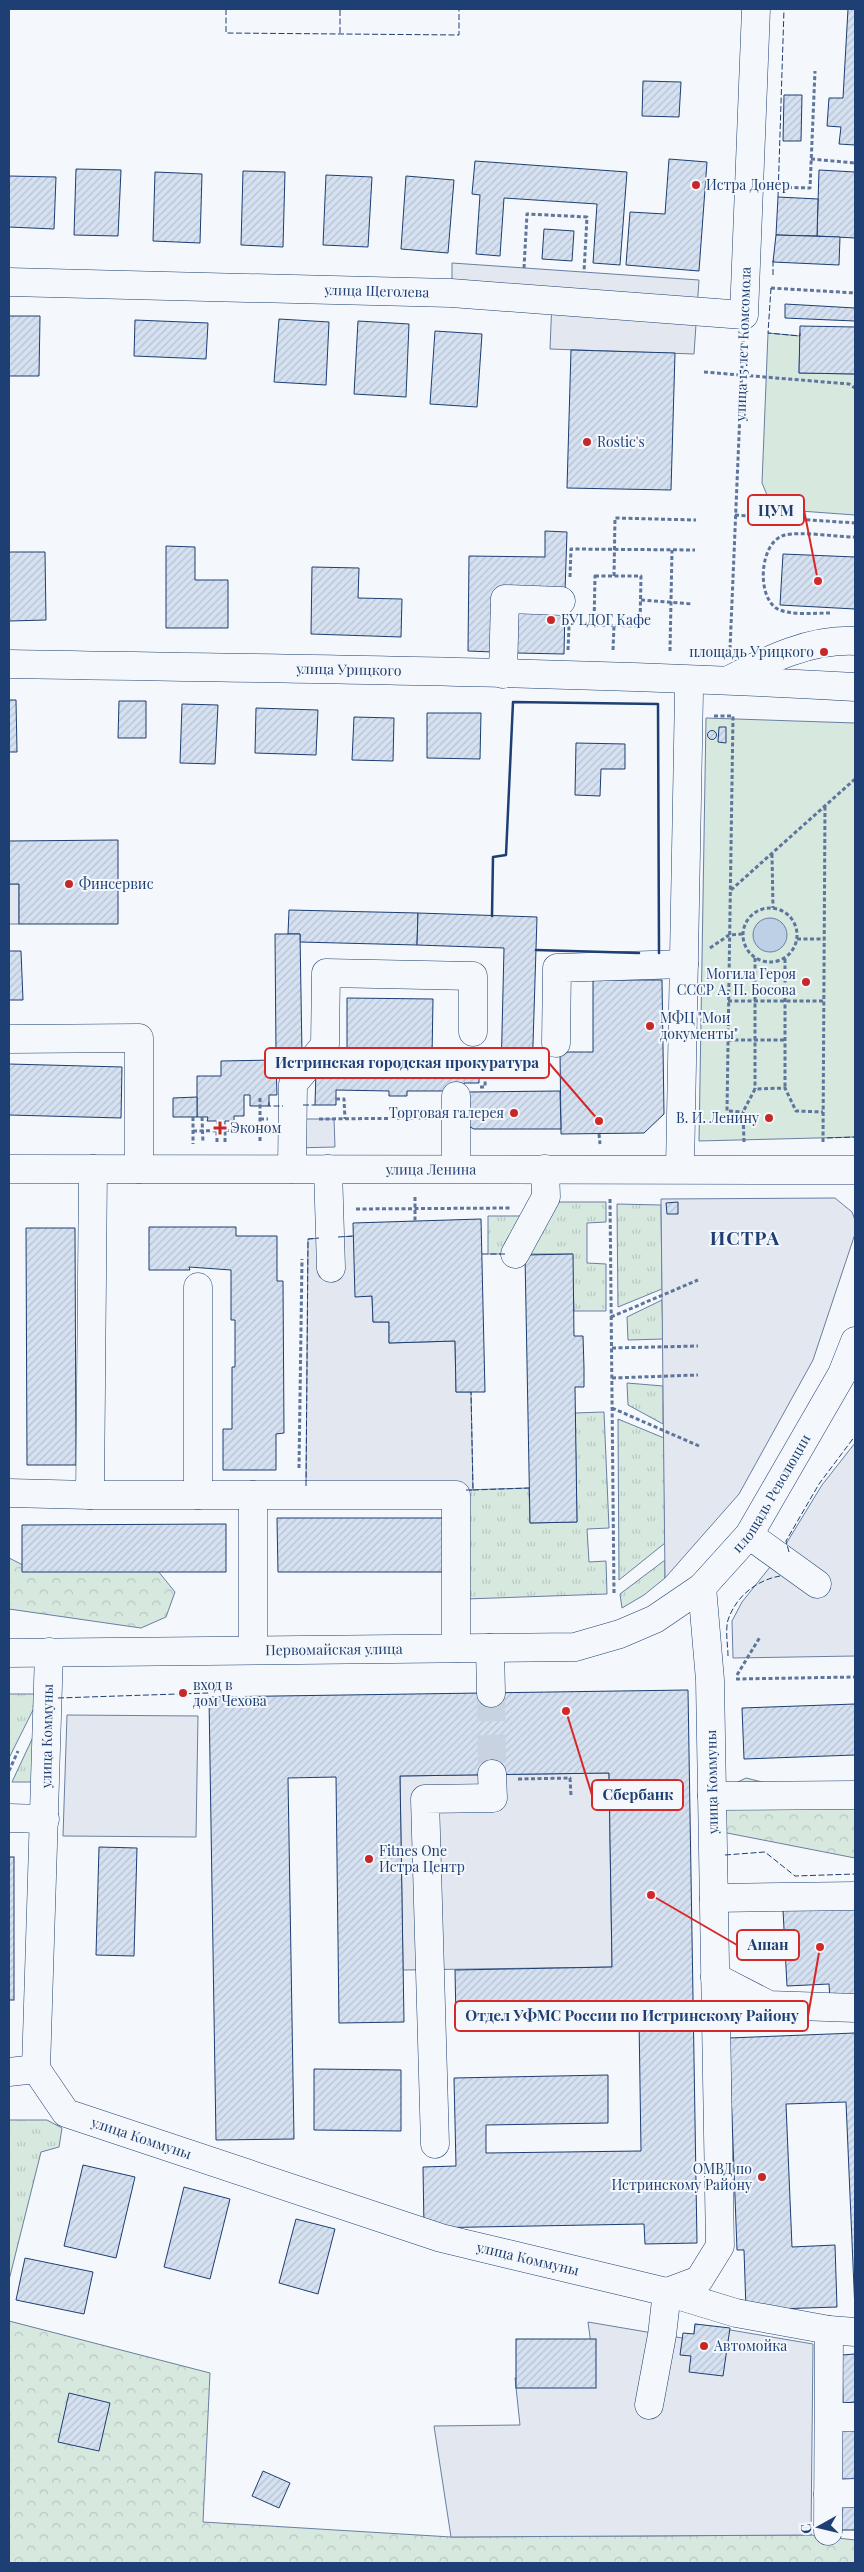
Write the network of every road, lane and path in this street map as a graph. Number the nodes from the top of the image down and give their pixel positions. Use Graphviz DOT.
graph roads {
  1 [pos="756,9"];
  2 [pos="815,71"];
  3 [pos="811,159"];
  4 [pos="855,163"];
  5 [pos="749,185"];
  6 [pos="524,268"];
  7 [pos="584,272"];
  8 [pos="9,282"];
  9 [pos="745,286"];
  10 [pos="855,293"];
  11 [pos="744,315"];
  12 [pos="704,372"];
  13 [pos="741,374"];
  14 [pos="855,388"];
  15 [pos="735,516"];
  16 [pos="696,520"];
  17 [pos="855,523"];
  18 [pos="855,537"];
  19 [pos="615,549"];
  20 [pos="672,550"];
  21 [pos="695,550"];
  22 [pos="614,576"];
  23 [pos="641,600"];
  24 [pos="567,602"];
  25 [pos="672,602"];
  26 [pos="692,604"];
  27 [pos="838,614"];
  28 [pos="614,625"];
  29 [pos="845,641"];
  30 [pos="613,652"];
  31 [pos="670,654"];
  32 [pos="568,660"];
  33 [pos="9,664"];
  34 [pos="503,674"];
  35 [pos="729,680"];
  36 [pos="855,687"];
  37 [pos="689,695"];
  38 [pos="855,779"];
  39 [pos="825,806"];
  40 [pos="772,853"];
  41 [pos="730,890"];
  42 [pos="773,908"];
  43 [pos="797,939"];
  44 [pos="824,939"];
  45 [pos="755,958"];
  46 [pos="785,959"];
  47 [pos="684,964"];
  48 [pos="728,1000"];
  49 [pos="755,1001"];
  50 [pos="785,1001"];
  51 [pos="823,1001"];
  52 [pos="473,1032"];
  53 [pos="9,1040"];
  54 [pos="728,1040"];
  55 [pos="755,1040"];
  56 [pos="785,1040"];
  57 [pos="556,1043"];
  58 [pos="785,1088"];
  59 [pos="755,1089"];
  60 [pos="260,1098"];
  61 [pos="336,1099"];
  62 [pos="456,1107"];
  63 [pos="744,1112"];
  64 [pos="823,1112"];
  65 [pos="202,1116"];
  66 [pos="193,1117"];
  67 [pos="292,1119"];
  68 [pos="345,1119"];
  69 [pos="221,1130"];
  70 [pos="260,1130"];
  71 [pos="193,1131"];
  72 [pos="203,1131"];
  73 [pos="599,1134"];
  74 [pos="744,1142"];
  75 [pos="823,1142"];
  76 [pos="600,1144"];
  77 [pos="193,1148"];
  78 [pos="203,1148"];
  79 [pos="217,1148"];
  80 [pos="225,1148"];
  81 [pos="260,1148"];
  82 [pos="9,1169"];
  83 [pos="93,1169"];
  84 [pos="139,1169"];
  85 [pos="292,1169"];
  86 [pos="328,1169"];
  87 [pos="456,1169"];
  88 [pos="545,1169"];
  89 [pos="680,1169"];
  90 [pos="855,1170"];
  91 [pos="414,1193"];
  92 [pos="610,1199"];
  93 [pos="540,1208"];
  94 [pos="328,1209"];
  95 [pos="415,1209"];
  96 [pos="415,1221"];
  97 [pos="302,1253"];
  98 [pos="515,1254"];
  99 [pos="331,1268"];
  100 [pos="698,1280"];
  101 [pos="198,1287"];
  102 [pos="612,1318"];
  103 [pos="855,1341"];
  104 [pos="698,1346"];
  105 [pos="612,1348"];
  106 [pos="698,1376"];
  107 [pos="612,1378"];
  108 [pos="612,1408"];
  109 [pos="699,1446"];
  110 [pos="9,1494"];
  111 [pos="90,1495"];
  112 [pos="198,1495"];
  113 [pos="253,1495"];
  114 [pos="298,1496"];
  115 [pos="749,1535"];
  116 [pos="817,1584"];
  117 [pos="702,1587"];
  118 [pos="614,1593"];
  119 [pos="655,1619"];
  120 [pos="760,1637"];
  121 [pos="456,1648"];
  122 [pos="490,1648"];
  123 [pos="253,1650"];
  124 [pos="49,1652"];
  125 [pos="9,1653"];
  126 [pos="855,1677"];
  127 [pos="491,1693"];
  128 [pos="500,1777"];
  129 [pos="855,1795"];
  130 [pos="571,1796"];
  131 [pos="712,1796"];
  132 [pos="9,1818"];
  133 [pos="45,1819"];
  134 [pos="855,1896"];
  135 [pos="714,1898"];
  136 [pos="715,1977"];
  137 [pos="855,2008"];
  138 [pos="36,2069"];
  139 [pos="9,2072"];
  140 [pos="435,2144"];
  141 [pos="667,2292"];
  142 [pos="830,2330"];
  143 [pos="649,2405"];
  144 [pos="842,2417"];
  145 [pos="855,2493"];
  146 [pos="828,2494"];
  147 [pos="828,2531"];
  1 -- 5 [label="street, улица 15 лет Комсомола"];
  2 -- 3 [label="path"];
  3 -- 4 [label="path"];
  3 -- 5 [label="path"];
  5 -- 9 [label="street, улица 15 лет Комсомола"];
  6 -- 7 [label="path"];
  8 -- 11 [label="street, улица Щеголева"];
  9 -- 10 [label="path"];
  9 -- 11 [label="street, улица 15 лет Комсомола"];
  11 -- 13 [label="path, улица 15 лет Комсомола"];
  12 -- 13 [label="path"];
  13 -- 14 [label="path"];
  13 -- 15 [label="path, улица 15 лет Комсомола"];
  15 -- 17 [label="path"];
  15 -- 35 [label="path, улица 15 лет Комсомола"];
  16 -- 19 [label="path"];
  18 -- 27 [label="path"];
  19 -- 20 [label="path"];
  19 -- 22 [label="path"];
  19 -- 24 [label="path"];
  20 -- 21 [label="path"];
  20 -- 25 [label="path"];
  22 -- 23 [label="path"];
  22 -- 28 [label="path"];
  23 -- 25 [label="path"];
  23 -- 28 [label="path"];
  24 -- 32 [label="path"];
  24 -- 34 [label="street"];
  25 -- 26 [label="path"];
  25 -- 31 [label="path"];
  28 -- 30 [label="path"];
  29 -- 35 [label="street"];
  33 -- 34 [label="street, улица Урицкого"];
  34 -- 37 [label="street, улица Урицкого"];
  35 -- 36 [label="street"];
  35 -- 37 [label="street"];
  37 -- 41 [label="path"];
  37 -- 47 [label="street"];
  38 -- 39 [label="path"];
  39 -- 40 [label="path"];
  39 -- 44 [label="path"];
  40 -- 41 [label="path"];
  40 -- 42 [label="path"];
  41 -- 48 [label="path"];
  42 -- 43 [label="path"];
  42 -- 45 [label="path"];
  43 -- 44 [label="path"];
  43 -- 46 [label="path"];
  44 -- 51 [label="path"];
  45 -- 46 [label="path"];
  45 -- 49 [label="path"];
  46 -- 50 [label="path"];
  47 -- 57 [label="street"];
  47 -- 89 [label="street"];
  48 -- 49 [label="path"];
  48 -- 54 [label="path"];
  49 -- 50 [label="path"];
  49 -- 55 [label="path"];
  50 -- 51 [label="path"];
  50 -- 56 [label="path"];
  51 -- 64 [label="path"];
  52 -- 62 [label="path"];
  52 -- 67 [label="street"];
  53 -- 84 [label="street"];
  54 -- 55 [label="path"];
  54 -- 63 [label="path"];
  55 -- 56 [label="path"];
  55 -- 59 [label="path"];
  56 -- 58 [label="path"];
  58 -- 59 [label="path"];
  58 -- 64 [label="path"];
  59 -- 63 [label="path"];
  60 -- 70 [label="path"];
  61 -- 68 [label="path"];
  62 -- 68 [label="path"];
  62 -- 87 [label="street"];
  63 -- 74 [label="path"];
  64 -- 75 [label="path"];
  65 -- 72 [label="path"];
  66 -- 71 [label="path"];
  67 -- 68 [label="path"];
  67 -- 85 [label="street"];
  69 -- 70 [label="path"];
  69 -- 72 [label="path"];
  69 -- 79 [label="path"];
  69 -- 80 [label="path"];
  70 -- 81 [label="path"];
  71 -- 72 [label="path"];
  71 -- 77 [label="path"];
  72 -- 78 [label="path"];
  73 -- 76 [label="path"];
  82 -- 83 [label="street, улица Ленина"];
  83 -- 84 [label="street, улица Ленина"];
  83 -- 111 [label="street"];
  84 -- 85 [label="street, улица Ленина"];
  85 -- 86 [label="street, улица Ленина"];
  86 -- 87 [label="street, улица Ленина"];
  86 -- 94 [label="street"];
  87 -- 88 [label="street, улица Ленина"];
  88 -- 89 [label="street, улица Ленина"];
  88 -- 93 [label="street"];
  89 -- 90 [label="street, улица Ленина"];
  91 -- 95 [label="path"];
  92 -- 102 [label="path"];
  93 -- 95 [label="path"];
  93 -- 98 [label="street"];
  94 -- 95 [label="path"];
  94 -- 99 [label="street"];
  95 -- 96 [label="path"];
  97 -- 114 [label="path"];
  100 -- 102 [label="path"];
  101 -- 112 [label="street"];
  102 -- 105 [label="path"];
  103 -- 115 [label="street, площадь Революции"];
  104 -- 105 [label="path"];
  105 -- 107 [label="path"];
  106 -- 107 [label="path"];
  107 -- 108 [label="path"];
  108 -- 109 [label="path"];
  108 -- 118 [label="path"];
  110 -- 111 [label="street"];
  111 -- 112 [label="street"];
  112 -- 113 [label="street"];
  113 -- 114 [label="street"];
  113 -- 123 [label="street"];
  114 -- 121 [label="street"];
  115 -- 116 [label="street"];
  115 -- 117 [label="street, площадь Революции"];
  117 -- 119 [label="street, площадь Революции"];
  117 -- 131 [label="street, улица Коммуны"];
  119 -- 122 [label="street, Первомайская улица"];
  120 -- 126 [label="path"];
  121 -- 122 [label="street, Первомайская улица"];
  121 -- 123 [label="street, Первомайская улица"];
  122 -- 127 [label="street"];
  123 -- 124 [label="street, Первомайская улица"];
  124 -- 125 [label="street, Первомайская улица"];
  124 -- 133 [label="street, улица Коммуны"];
  128 -- 130 [label="path"];
  128 -- 140 [label="street"];
  129 -- 131 [label="street"];
  131 -- 135 [label="street, улица Коммуны"];
  132 -- 133 [label="street"];
  133 -- 138 [label="street, улица Коммуны"];
  134 -- 135 [label="street"];
  135 -- 136 [label="street, улица Коммуны"];
  136 -- 137 [label="street"];
  136 -- 141 [label="street, улица Коммуны"];
  138 -- 139 [label="street"];
  138 -- 141 [label="street, улица Коммуны"];
  141 -- 142 [label="street, улица Коммуны"];
  141 -- 143 [label="street"];
  142 -- 144 [label="street"];
  144 -- 146 [label="street"];
  145 -- 146 [label="street"];
  146 -- 147 [label="street"];
}
